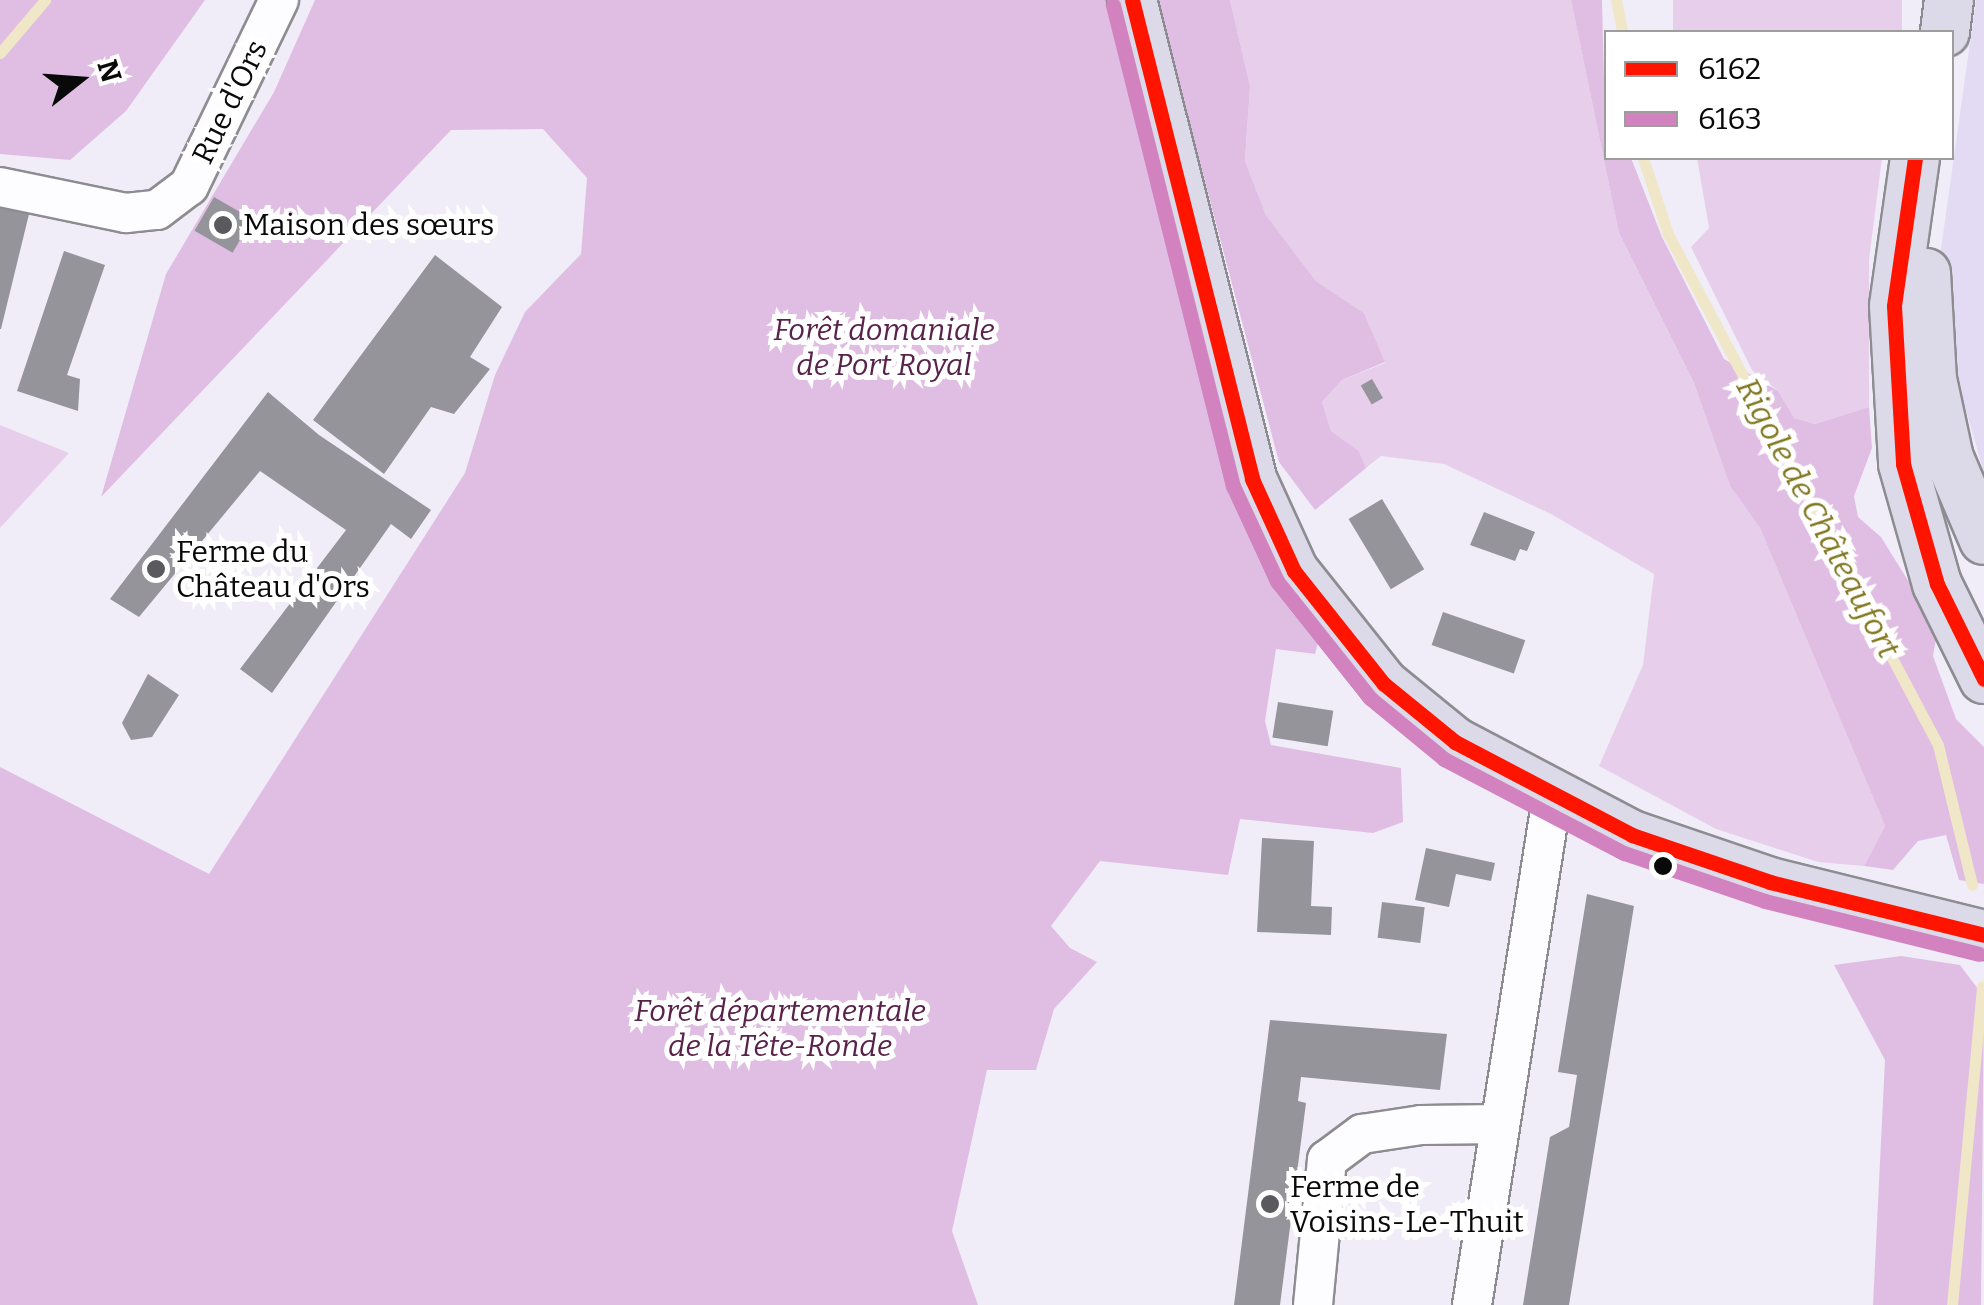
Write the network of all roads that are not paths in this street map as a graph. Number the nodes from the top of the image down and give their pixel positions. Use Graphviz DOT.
graph roads {
  1 [pos="279,0"];
  2 [pos="1132,0"];
  3 [pos="1950,0"];
  4 [pos="1945,30"];
  5 [pos="1915,160"];
  6 [pos="1938,160"];
  7 [pos="0,187"];
  8 [pos="1984,540"];
  9 [pos="1983,674"];
  10 [pos="1552,797"];
  11 [pos="1984,935"];
  12 [pos="1499,1124"];
  13 [pos="1313,1305"];
  14 [pos="1472,1305"];
  1 -- 7 [label="street, Rue d'Ors"];
  2 -- 10 [label="main road"];
  3 -- 4 [label="main road"];
  5 -- 9 [label="main road"];
  6 -- 8 [label="main road"];
  10 -- 11 [label="main road"];
  10 -- 12 [label="street"];
  12 -- 13 [label="street"];
  12 -- 14 [label="street"];
}
